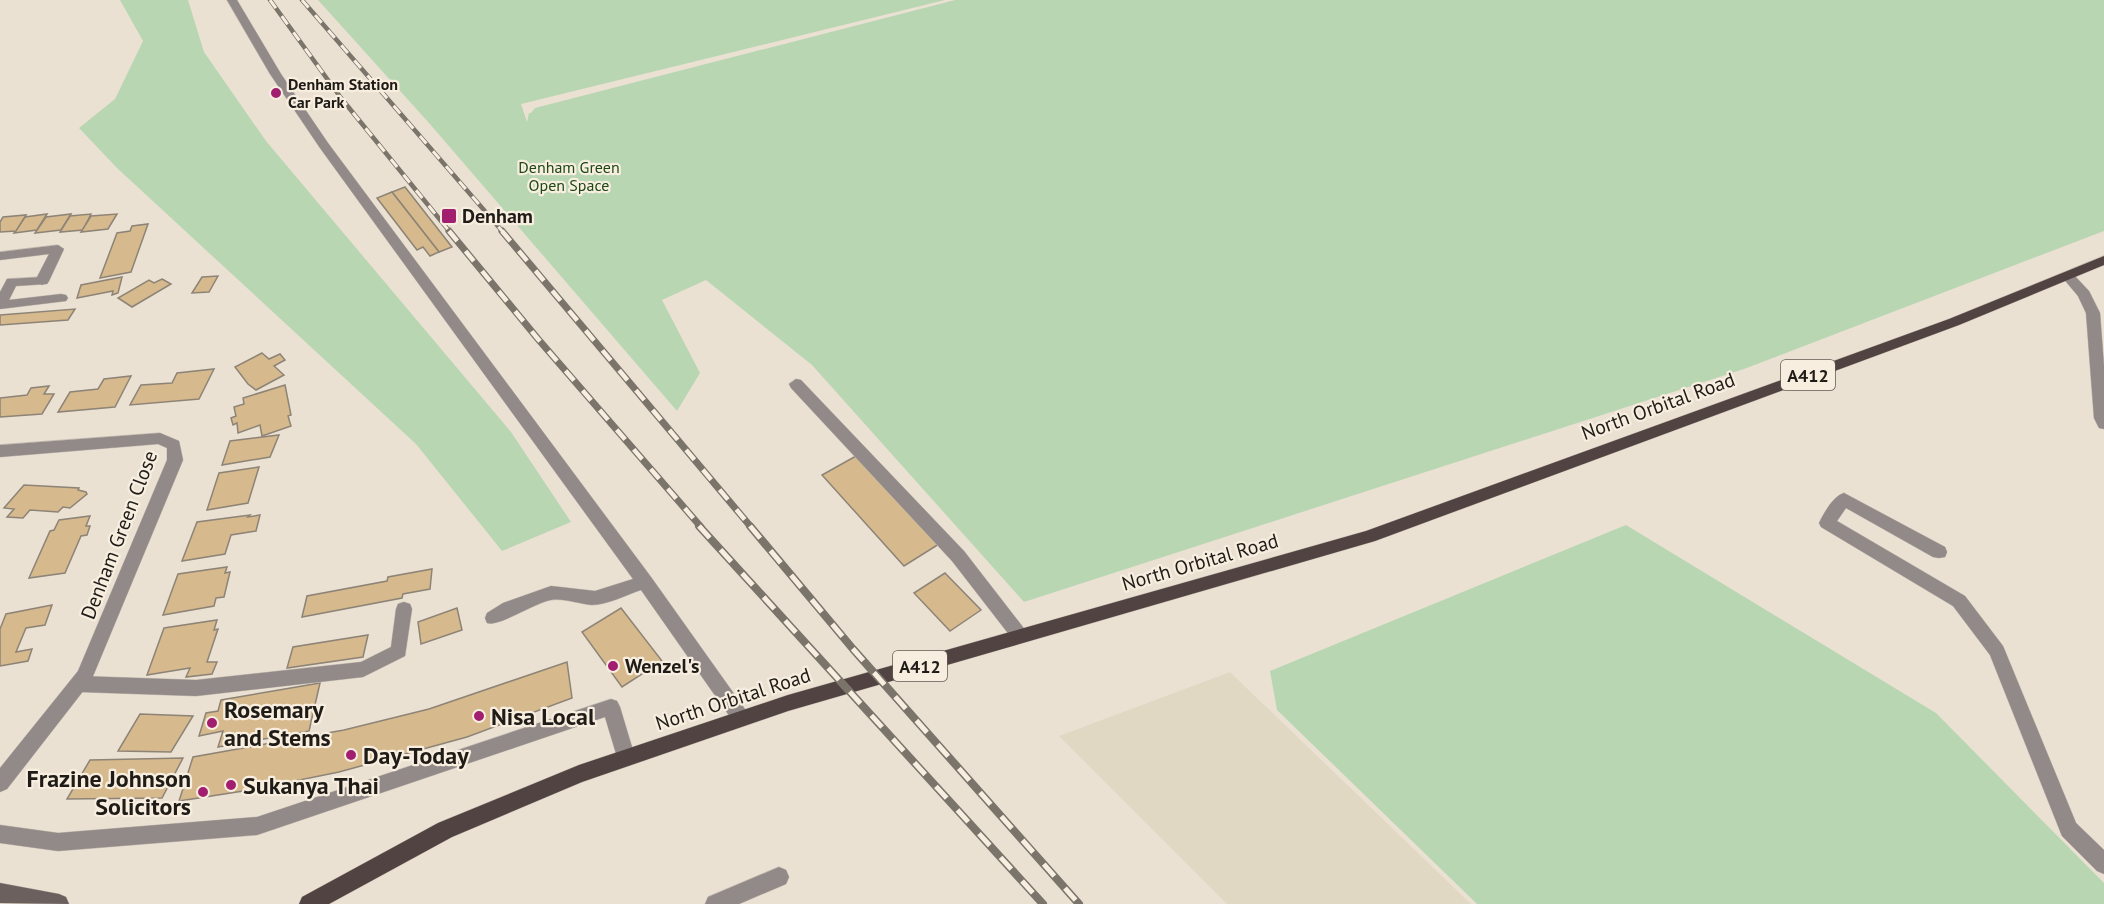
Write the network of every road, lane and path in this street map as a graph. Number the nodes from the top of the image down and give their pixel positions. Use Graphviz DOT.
graph roads {
  1 [pos="232,0"];
  2 [pos="0,256"];
  3 [pos="2104,260"];
  4 [pos="2068,278"];
  5 [pos="61,298"];
  6 [pos="0,304"];
  7 [pos="796,384"];
  8 [pos="2104,424"];
  9 [pos="0,451"];
  10 [pos="1939,552"];
  11 [pos="645,582"];
  12 [pos="404,609"];
  13 [pos="493,618"];
  14 [pos="1020,636"];
  15 [pos="80,684"];
  16 [pos="741,718"];
  17 [pos="626,757"];
  18 [pos="0,783"];
  19 [pos="0,834"];
  20 [pos="2104,864"];
  21 [pos="778,877"];
  22 [pos="0,893"];
  23 [pos="59,904"];
  24 [pos="309,904"];
  25 [pos="716,904"];
  1 -- 11 [label="street"];
  2 -- 6 [label="street"];
  3 -- 4 [label="main road, North Orbital Road / A412"];
  4 -- 8 [label="street"];
  4 -- 14 [label="main road, North Orbital Road / A412"];
  5 -- 6 [label="street"];
  7 -- 14 [label="street"];
  9 -- 15 [label="street, Denham Green Close"];
  10 -- 20 [label="street"];
  11 -- 13 [label="street"];
  11 -- 16 [label="street"];
  12 -- 15 [label="street"];
  14 -- 16 [label="main road, North Orbital Road / A412"];
  15 -- 18 [label="street, Denham Green Close"];
  16 -- 17 [label="main road, North Orbital Road / A412"];
  17 -- 19 [label="street"];
  17 -- 24 [label="main road, North Orbital Road / A412"];
  21 -- 25 [label="street"];
  22 -- 23 [label="street"];
}
